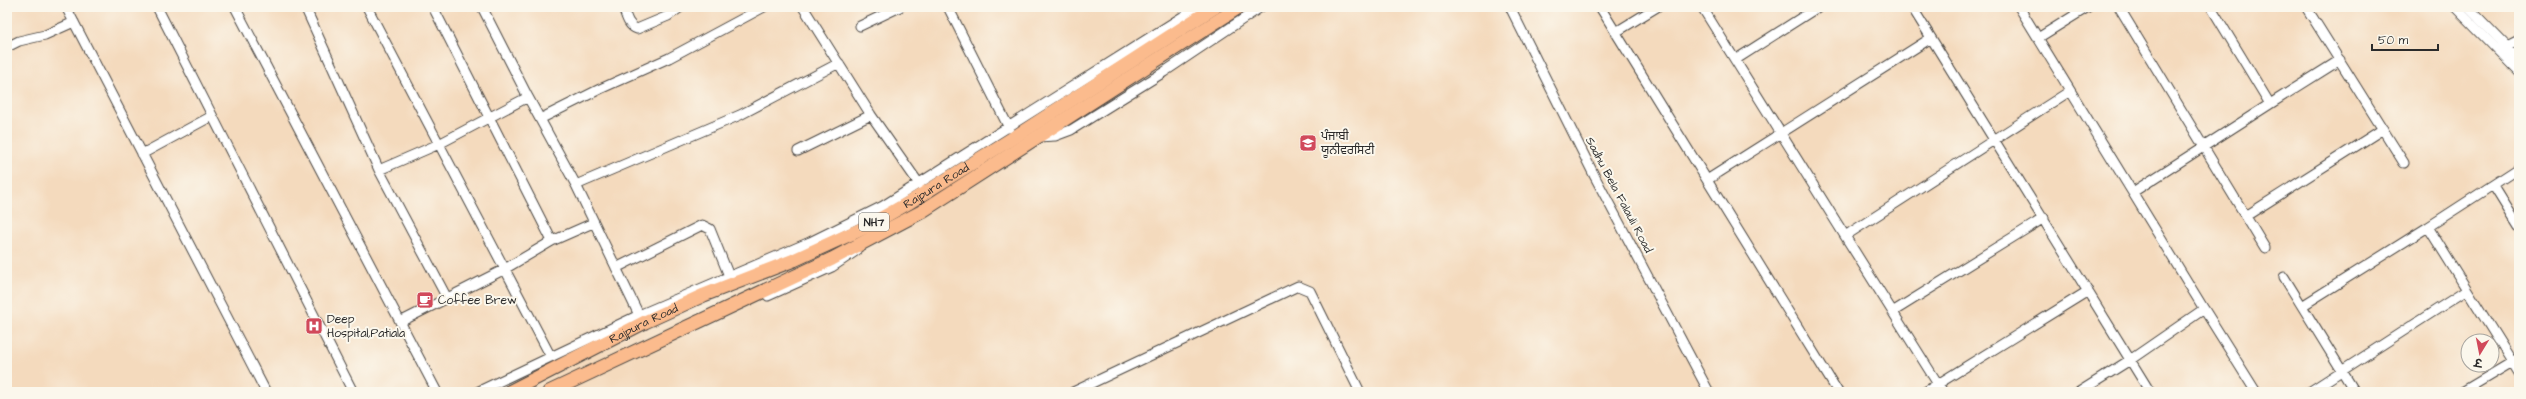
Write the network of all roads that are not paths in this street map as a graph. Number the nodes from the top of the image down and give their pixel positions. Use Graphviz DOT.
graph roads {
  1 [pos="66,7"];
  2 [pos="157,7"];
  3 [pos="235,7"];
  4 [pos="305,7"];
  5 [pos="366,7"];
  6 [pos="433,7"];
  7 [pos="482,7"];
  8 [pos="623,7"];
  9 [pos="681,7"];
  10 [pos="764,7"];
  11 [pos="803,7"];
  12 [pos="900,7"];
  13 [pos="948,7"];
  14 [pos="1198,7"];
  15 [pos="1215,7"];
  16 [pos="1239,7"];
  17 [pos="1261,7"];
  18 [pos="1510,7"];
  19 [pos="1600,7"];
  20 [pos="1657,7"];
  21 [pos="1702,7"];
  22 [pos="1818,7"];
  23 [pos="1912,7"];
  24 [pos="2019,7"];
  25 [pos="2088,7"];
  26 [pos="2119,7"];
  27 [pos="2211,7"];
  28 [pos="2306,7"];
  29 [pos="2456,7"];
  30 [pos="2468,7"];
  31 [pos="74,22"];
  32 [pos="860,26"];
  33 [pos="1616,32"];
  34 [pos="1931,38"];
  35 [pos="2038,38"];
  36 [pos="2519,41"];
  37 [pos="7,47"];
  38 [pos="2507,47"];
  39 [pos="2519,59"];
  40 [pos="1735,60"];
  41 [pos="2340,60"];
  42 [pos="839,63"];
  43 [pos="2519,72"];
  44 [pos="2070,91"];
  45 [pos="528,97"];
  46 [pos="2270,104"];
  47 [pos="871,115"];
  48 [pos="212,116"];
  49 [pos="490,117"];
  50 [pos="540,119"];
  51 [pos="1009,128"];
  52 [pos="2383,129"];
  53 [pos="1781,133"];
  54 [pos="1035,138"];
  55 [pos="1996,140"];
  56 [pos="439,144"];
  57 [pos="2204,146"];
  58 [pos="798,151"];
  59 [pos="142,154"];
  60 [pos="2404,163"];
  61 [pos="2519,168"];
  62 [pos="379,170"];
  63 [pos="1707,180"];
  64 [pos="576,185"];
  65 [pos="920,185"];
  66 [pos="2493,185"];
  67 [pos="2133,192"];
  68 [pos="2246,216"];
  69 [pos="2044,218"];
  70 [pos="593,223"];
  71 [pos="2428,227"];
  72 [pos="2519,227"];
  73 [pos="1845,236"];
  74 [pos="875,237"];
  75 [pos="552,241"];
  76 [pos="814,246"];
  77 [pos="2265,248"];
  78 [pos="616,268"];
  79 [pos="503,270"];
  80 [pos="729,276"];
  81 [pos="2284,277"];
  82 [pos="2467,290"];
  83 [pos="2088,291"];
  84 [pos="447,298"];
  85 [pos="2302,306"];
  86 [pos="2204,309"];
  87 [pos="1894,311"];
  88 [pos="639,315"];
  89 [pos="400,322"];
  90 [pos="550,355"];
  91 [pos="2130,360"];
  92 [pos="2516,360"];
  93 [pos="2342,371"];
  94 [pos="2519,373"];
  95 [pos="1938,384"];
  96 [pos="266,392"];
  97 [pos="353,392"];
  98 [pos="437,392"];
  99 [pos="477,392"];
  100 [pos="509,392"];
  101 [pos="549,392"];
  102 [pos="562,392"];
  103 [pos="1073,392"];
  104 [pos="1360,392"];
  105 [pos="1709,392"];
  106 [pos="1838,392"];
  107 [pos="1925,392"];
  108 [pos="1943,392"];
  109 [pos="2079,392"];
  110 [pos="2150,392"];
  111 [pos="2256,392"];
  112 [pos="2309,392"];
  113 [pos="2355,392"];
  114 [pos="2462,392"];
  1 -- 31 [label="street"];
  2 -- 48 [label="street"];
  3 -- 89 [label="street"];
  4 -- 62 [label="street"];
  5 -- 56 [label="street"];
  6 -- 49 [label="street"];
  7 -- 45 [label="street"];
  8 -- 9 [label="street"];
  10 -- 50 [label="street"];
  11 -- 42 [label="street"];
  12 -- 32 [label="street"];
  13 -- 51 [label="street"];
  14 -- 51 [label="street"];
  15 -- 76 [label="highway, Rajpura Road / NH7"];
  16 -- 54 [label="highway, Rajpura Road / NH7"];
  17 -- 54 [label="street"];
  18 -- 105 [label="street, Sadhu Bela Falauli Road"];
  19 -- 33 [label="street"];
  20 -- 33 [label="street"];
  21 -- 40 [label="street"];
  22 -- 40 [label="street"];
  23 -- 34 [label="street"];
  24 -- 35 [label="street"];
  25 -- 35 [label="street"];
  26 -- 57 [label="street"];
  27 -- 46 [label="street"];
  28 -- 41 [label="street"];
  29 -- 43 [label="street"];
  30 -- 38 [label="street"];
  31 -- 37 [label="street"];
  31 -- 59 [label="street"];
  33 -- 63 [label="street"];
  34 -- 53 [label="street"];
  34 -- 55 [label="street"];
  35 -- 44 [label="street"];
  36 -- 38 [label="street"];
  38 -- 39 [label="street"];
  40 -- 53 [label="street"];
  41 -- 46 [label="street"];
  41 -- 52 [label="street"];
  42 -- 47 [label="street"];
  42 -- 64 [label="street"];
  44 -- 55 [label="street"];
  44 -- 67 [label="street"];
  45 -- 49 [label="street"];
  45 -- 50 [label="street"];
  46 -- 57 [label="street"];
  47 -- 58 [label="street"];
  47 -- 65 [label="street"];
  48 -- 59 [label="street"];
  48 -- 97 [label="street"];
  49 -- 56 [label="street"];
  49 -- 75 [label="street"];
  50 -- 64 [label="street"];
  51 -- 65 [label="street"];
  52 -- 60 [label="street"];
  52 -- 68 [label="street"];
  53 -- 63 [label="street"];
  53 -- 73 [label="street"];
  54 -- 74 [label="highway, Rajpura Road / NH7"];
  55 -- 69 [label="street"];
  55 -- 73 [label="street"];
  56 -- 62 [label="street"];
  56 -- 79 [label="street"];
  57 -- 67 [label="street"];
  57 -- 68 [label="street"];
  59 -- 96 [label="street"];
  61 -- 66 [label="street"];
  62 -- 84 [label="street"];
  63 -- 106 [label="street"];
  64 -- 70 [label="street"];
  65 -- 76 [label="street"];
  66 -- 71 [label="street"];
  66 -- 72 [label="street"];
  67 -- 86 [label="street"];
  68 -- 77 [label="street"];
  69 -- 83 [label="street"];
  69 -- 87 [label="street"];
  70 -- 75 [label="street"];
  70 -- 78 [label="street"];
  71 -- 82 [label="street"];
  71 -- 85 [label="street"];
  73 -- 87 [label="street"];
  74 -- 101 [label="highway, Rajpura Road / NH7"];
  74 -- 102 [label="street"];
  75 -- 79 [label="street"];
  76 -- 80 [label="street"];
  76 -- 100 [label="highway, Rajpura Road / NH7"];
  78 -- 80 [label="street"];
  78 -- 88 [label="street"];
  79 -- 84 [label="street"];
  79 -- 90 [label="street"];
  80 -- 88 [label="street"];
  81 -- 85 [label="street"];
  82 -- 92 [label="street"];
  82 -- 93 [label="street"];
  83 -- 91 [label="street"];
  83 -- 95 [label="street"];
  84 -- 89 [label="street"];
  85 -- 93 [label="street"];
  86 -- 91 [label="street"];
  86 -- 111 [label="street"];
  87 -- 95 [label="street"];
  88 -- 90 [label="street"];
  89 -- 98 [label="street"];
  90 -- 99 [label="street"];
  91 -- 109 [label="street"];
  91 -- 110 [label="street"];
  92 -- 94 [label="street"];
  92 -- 114 [label="street"];
  93 -- 112 [label="street"];
  93 -- 113 [label="street"];
  95 -- 107 [label="street"];
  95 -- 108 [label="street"];
  103 -- 104 [label="street"];
}
